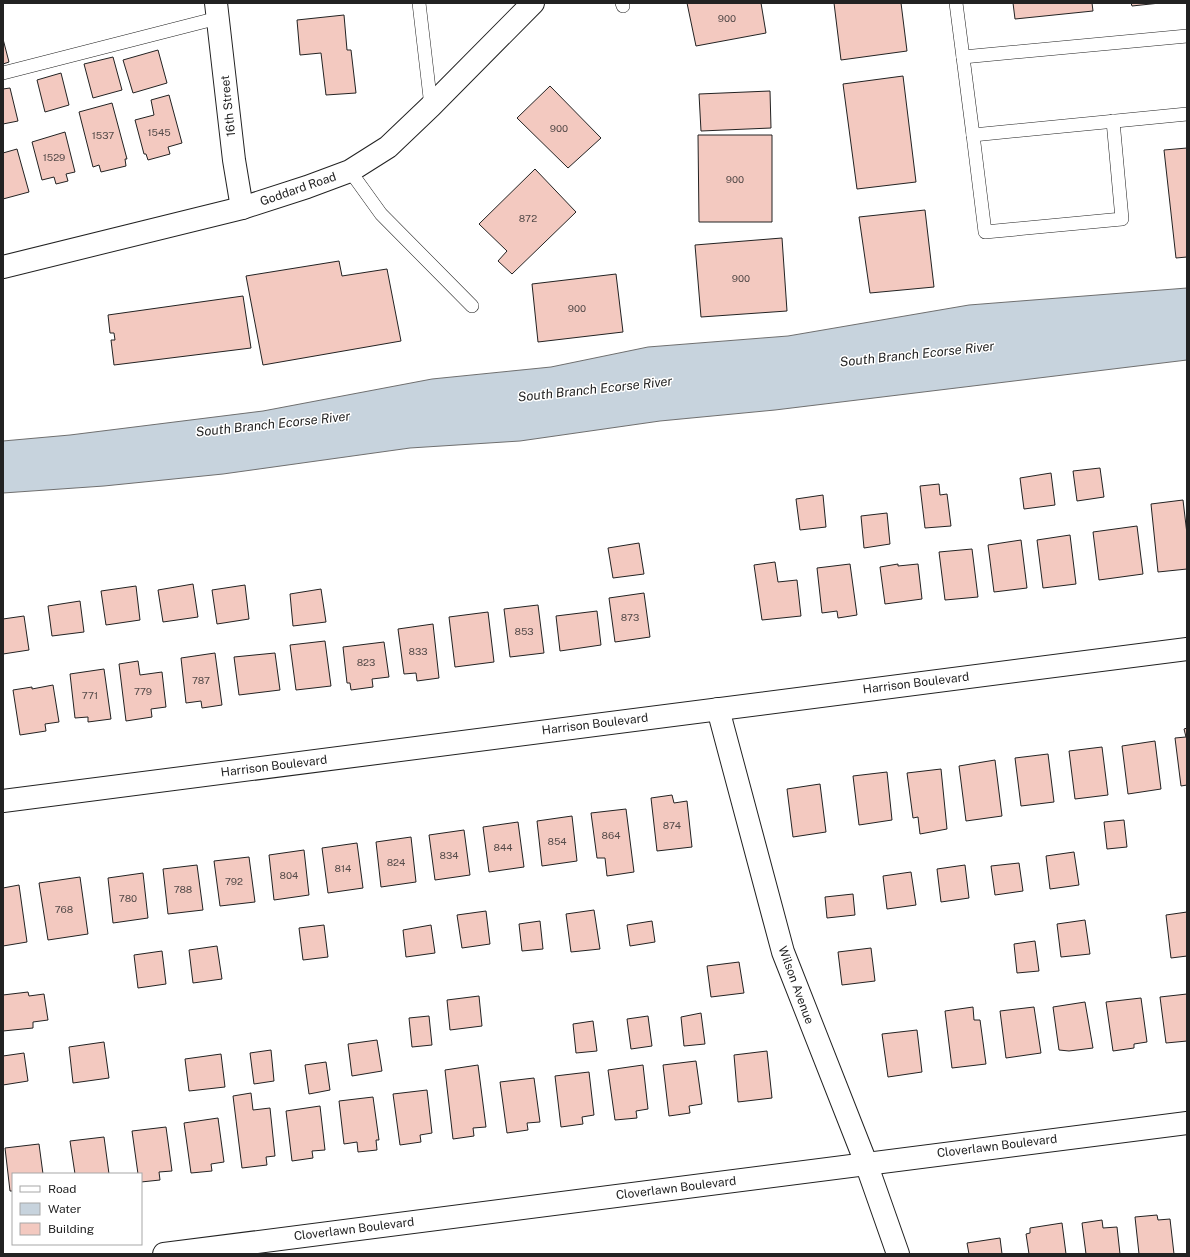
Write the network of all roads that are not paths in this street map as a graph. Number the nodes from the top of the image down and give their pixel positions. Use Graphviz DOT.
graph roads {
  1 [pos="419,3"];
  2 [pos="533,3"];
  3 [pos="956,3"];
  4 [pos="217,11"];
  5 [pos="1187,36"];
  6 [pos="963,57"];
  7 [pos="3,73"];
  8 [pos="431,106"];
  9 [pos="1187,114"];
  10 [pos="1113,122"];
  11 [pos="973,135"];
  12 [pos="350,171"];
  13 [pos="242,208"];
  14 [pos="3,267"];
  15 [pos="472,306"];
  16 [pos="1187,649"];
  17 [pos="718,708"];
  18 [pos="3,801"];
  19 [pos="1187,1123"];
  20 [pos="866,1163"];
  21 [pos="164,1254"];
  22 [pos="898,1254"];
  1 -- 8 [label="lane"];
  2 -- 8 [label="street, Goddard Road"];
  3 -- 6 [label="lane"];
  4 -- 7 [label="lane"];
  4 -- 13 [label="street, 16th Street"];
  5 -- 6 [label="lane"];
  6 -- 11 [label="lane"];
  8 -- 12 [label="street, Goddard Road"];
  9 -- 10 [label="lane"];
  10 -- 11 [label="lane"];
  10 -- 11 [label="lane"];
  12 -- 13 [label="street, Goddard Road"];
  12 -- 15 [label="lane"];
  13 -- 14 [label="street, Goddard Road"];
  16 -- 17 [label="street, Harrison Boulevard"];
  17 -- 18 [label="street, Harrison Boulevard"];
  17 -- 20 [label="street, Wilson Avenue"];
  19 -- 20 [label="street, Cloverlawn Boulevard"];
  20 -- 21 [label="street, Cloverlawn Boulevard"];
  20 -- 22 [label="street, Wilson Avenue"];
}
